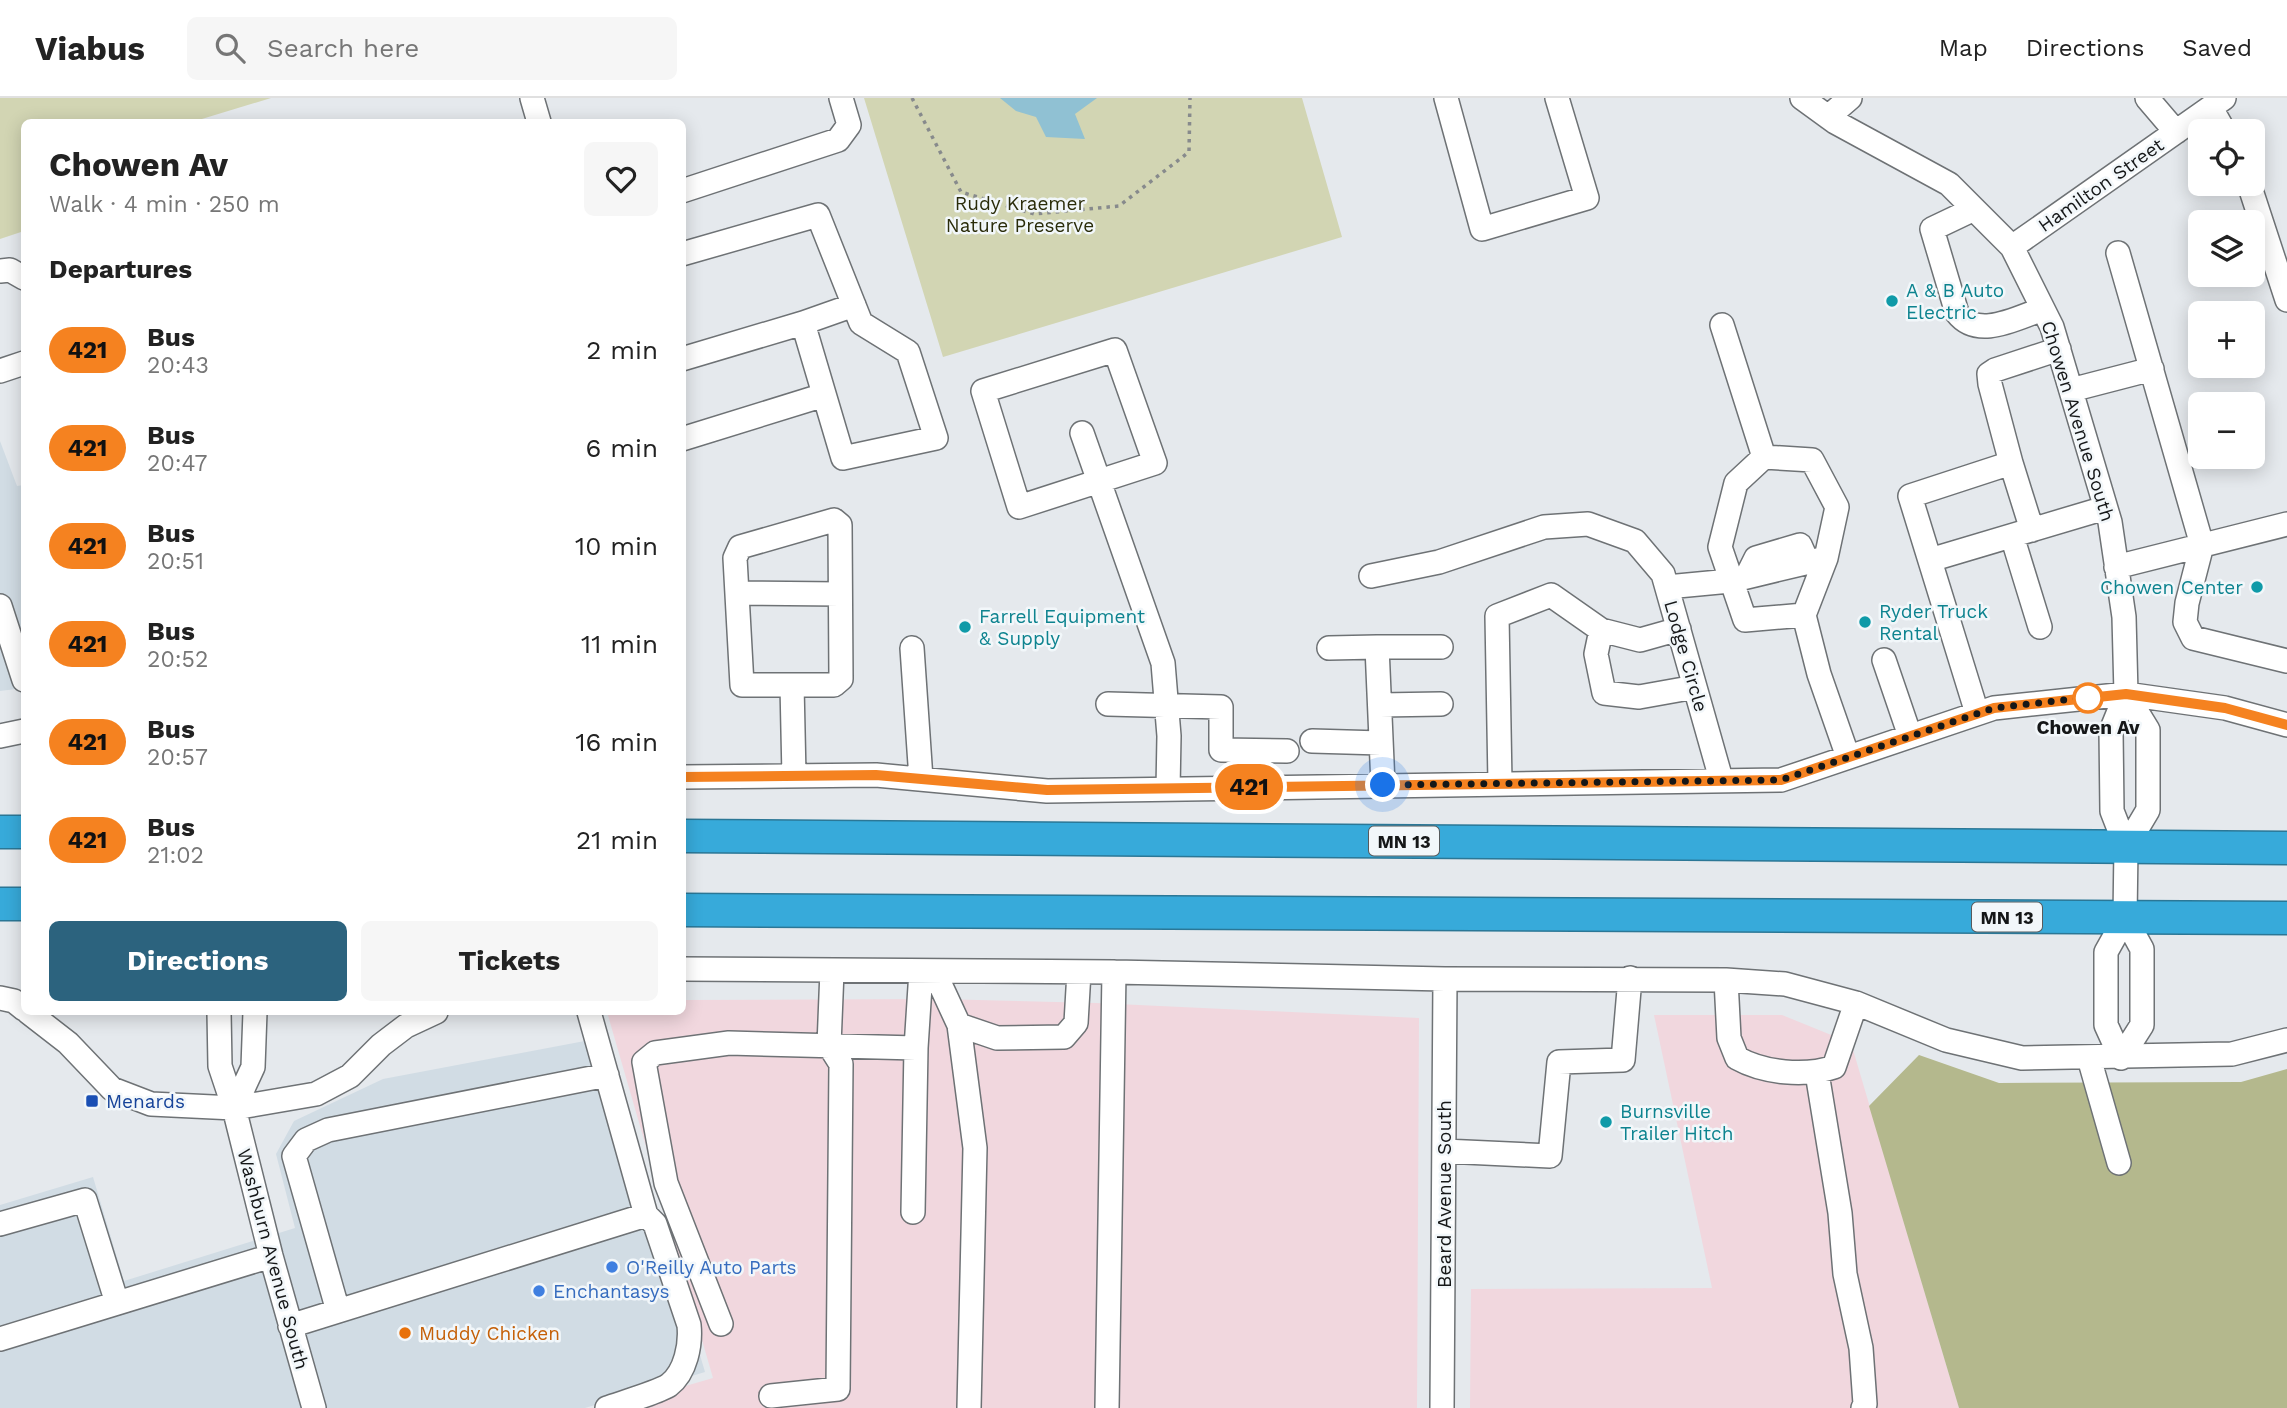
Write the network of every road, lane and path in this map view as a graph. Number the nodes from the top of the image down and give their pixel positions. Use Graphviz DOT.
graph roads {
  1 [pos="532,98"];
  2 [pos="841,98"];
  3 [pos="912,98"];
  4 [pos="1190,98"];
  5 [pos="1446,98"];
  6 [pos="1557,98"];
  7 [pos="1802,98"];
  8 [pos="1850,98"];
  9 [pos="2147,98"];
  10 [pos="2218,103"];
  11 [pos="1828,117"];
  12 [pos="538,119"];
  13 [pos="2176,132"];
  14 [pos="686,190"];
  15 [pos="2253,196"];
  16 [pos="1974,209"];
  17 [pos="2012,247"];
  18 [pos="686,253"];
  19 [pos="2118,253"];
  20 [pos="0,271"];
  21 [pos="21,276"];
  22 [pos="2287,300"];
  23 [pos="854,305"];
  24 [pos="2043,309"];
  25 [pos="803,323"];
  26 [pos="1722,325"];
  27 [pos="2059,349"];
  28 [pos="686,358"];
  29 [pos="21,364"];
  30 [pos="2152,369"];
  31 [pos="0,371"];
  32 [pos="2071,390"];
  33 [pos="824,395"];
  34 [pos="1082,433"];
  35 [pos="686,438"];
  36 [pos="1764,457"];
  37 [pos="2011,463"];
  38 [pos="1099,481"];
  39 [pos="2105,508"];
  40 [pos="2287,524"];
  41 [pos="2022,533"];
  42 [pos="2202,545"];
  43 [pos="1930,560"];
  44 [pos="1817,561"];
  45 [pos="2116,567"];
  46 [pos="1371,576"];
  47 [pos="1738,578"];
  48 [pos="1667,587"];
  49 [pos="737,593"];
  50 [pos="841,594"];
  51 [pos="0,606"];
  52 [pos="1804,615"];
  53 [pos="2040,627"];
  54 [pos="1679,629"];
  55 [pos="1601,630"];
  56 [pos="1377,647"];
  57 [pos="1441,647"];
  58 [pos="912,648"];
  59 [pos="1329,648"];
  60 [pos="1884,660"];
  61 [pos="2287,660"];
  62 [pos="14,668"];
  63 [pos="792,685"];
  64 [pos="1695,687"];
  65 [pos="2126,694"];
  66 [pos="1441,704"];
  67 [pos="1108,705"];
  68 [pos="1380,705"];
  69 [pos="1166,706"];
  70 [pos="1978,713"];
  71 [pos="2287,725"];
  72 [pos="21,732"];
  73 [pos="0,736"];
  74 [pos="1910,736"];
  75 [pos="1312,741"];
  76 [pos="1381,743"];
  77 [pos="1287,751"];
  78 [pos="1848,757"];
  79 [pos="794,776"];
  80 [pos="686,778"];
  81 [pos="920,779"];
  82 [pos="1721,779"];
  83 [pos="1500,783"];
  84 [pos="1383,785"];
  85 [pos="1168,789"];
  86 [pos="0,832"];
  87 [pos="21,832"];
  88 [pos="686,836"];
  89 [pos="2126,847"];
  90 [pos="2287,848"];
  91 [pos="0,904"];
  92 [pos="21,904"];
  93 [pos="686,910"];
  94 [pos="2125,918"];
  95 [pos="2287,918"];
  96 [pos="686,969"];
  97 [pos="832,971"];
  98 [pos="928,971"];
  99 [pos="1079,972"];
  100 [pos="1114,972"];
  101 [pos="1630,978"];
  102 [pos="1445,979"];
  103 [pos="1726,980"];
  104 [pos="0,998"];
  105 [pos="1856,1003"];
  106 [pos="21,1006"];
  107 [pos="32,1015"];
  108 [pos="219,1015"];
  109 [pos="255,1015"];
  110 [pos="430,1015"];
  111 [pos="590,1015"];
  112 [pos="959,1025"];
  113 [pos="2287,1040"];
  114 [pos="829,1045"];
  115 [pos="916,1048"];
  116 [pos="2089,1058"];
  117 [pos="2121,1058"];
  118 [pos="1817,1073"];
  119 [pos="607,1075"];
  120 [pos="234,1108"];
  121 [pos="1444,1151"];
  122 [pos="2119,1163"];
  123 [pos="914,1212"];
  124 [pos="646,1215"];
  125 [pos="0,1224"];
  126 [pos="271,1256"];
  127 [pos="117,1303"];
  128 [pos="338,1311"];
  129 [pos="721,1324"];
  130 [pos="290,1326"];
  131 [pos="0,1339"];
  132 [pos="771,1396"];
  133 [pos="314,1408"];
  134 [pos="607,1408"];
  135 [pos="969,1408"];
  136 [pos="1107,1408"];
  137 [pos="1442,1408"];
  138 [pos="1863,1408"];
  1 -- 12 [label="street"];
  2 -- 14 [label="street"];
  3 -- 4 [label="path"];
  5 -- 6 [label="street"];
  7 -- 11 [label="street, Chowen Avenue South"];
  8 -- 11 [label="street"];
  9 -- 13 [label="street"];
  10 -- 13 [label="street, Hamilton Street"];
  11 -- 16 [label="street, Chowen Avenue South"];
  13 -- 17 [label="street, Hamilton Street"];
  15 -- 22 [label="street"];
  16 -- 17 [label="street, Chowen Avenue South"];
  16 -- 24 [label="street"];
  17 -- 24 [label="street, Chowen Avenue South"];
  18 -- 23 [label="street"];
  19 -- 30 [label="street"];
  20 -- 21 [label="street"];
  23 -- 25 [label="street"];
  23 -- 33 [label="street"];
  24 -- 27 [label="street, Chowen Avenue South"];
  25 -- 28 [label="street"];
  25 -- 33 [label="street"];
  26 -- 36 [label="street"];
  27 -- 32 [label="street, Chowen Avenue South"];
  27 -- 37 [label="street"];
  29 -- 31 [label="street"];
  30 -- 32 [label="street"];
  30 -- 42 [label="street"];
  32 -- 39 [label="street, Chowen Avenue South"];
  33 -- 35 [label="street"];
  34 -- 38 [label="street"];
  36 -- 44 [label="street"];
  36 -- 47 [label="street"];
  37 -- 41 [label="street"];
  37 -- 43 [label="street"];
  38 -- 38 [label="street"];
  38 -- 69 [label="street"];
  39 -- 41 [label="street"];
  39 -- 45 [label="street, Chowen Avenue South"];
  40 -- 42 [label="street"];
  41 -- 43 [label="street"];
  41 -- 53 [label="street"];
  42 -- 45 [label="street"];
  42 -- 61 [label="street"];
  43 -- 70 [label="street"];
  44 -- 47 [label="street"];
  44 -- 52 [label="street"];
  45 -- 65 [label="street, Chowen Avenue South"];
  46 -- 48 [label="street, Lodge Circle"];
  47 -- 48 [label="street"];
  47 -- 52 [label="street"];
  48 -- 54 [label="street, Lodge Circle"];
  49 -- 50 [label="street"];
  49 -- 50 [label="street"];
  49 -- 63 [label="street"];
  50 -- 63 [label="street"];
  51 -- 62 [label="street"];
  52 -- 78 [label="street"];
  54 -- 55 [label="street"];
  54 -- 64 [label="street, Lodge Circle"];
  55 -- 64 [label="street"];
  55 -- 83 [label="street"];
  56 -- 57 [label="street"];
  56 -- 59 [label="street"];
  56 -- 68 [label="street"];
  58 -- 81 [label="street"];
  60 -- 74 [label="street"];
  63 -- 79 [label="street"];
  64 -- 82 [label="street, Lodge Circle"];
  65 -- 70 [label="street"];
  65 -- 71 [label="street"];
  65 -- 89 [label="street, Chowen Avenue South"];
  65 -- 89 [label="street, Chowen Avenue South"];
  66 -- 68 [label="street"];
  67 -- 69 [label="street"];
  68 -- 76 [label="street"];
  69 -- 77 [label="street"];
  69 -- 85 [label="street"];
  70 -- 74 [label="street"];
  72 -- 73 [label="street"];
  74 -- 78 [label="street"];
  75 -- 76 [label="street"];
  76 -- 84 [label="street"];
  78 -- 82 [label="street"];
  79 -- 80 [label="street"];
  79 -- 81 [label="street"];
  81 -- 85 [label="street"];
  82 -- 83 [label="street"];
  83 -- 84 [label="street"];
  84 -- 85 [label="street"];
  86 -- 87 [label="highway"];
  88 -- 89 [label="highway, MN 13"];
  89 -- 90 [label="highway, MN 13"];
  89 -- 94 [label="street, Chowen Avenue South"];
  91 -- 92 [label="highway"];
  93 -- 94 [label="highway, MN 13"];
  94 -- 95 [label="highway, MN 13"];
  94 -- 117 [label="street, Chowen Avenue South"];
  94 -- 117 [label="street, Chowen Avenue South"];
  96 -- 97 [label="street"];
  97 -- 98 [label="street"];
  97 -- 114 [label="street"];
  98 -- 99 [label="street"];
  98 -- 112 [label="street"];
  98 -- 115 [label="street"];
  99 -- 100 [label="street"];
  99 -- 112 [label="street"];
  100 -- 102 [label="street"];
  100 -- 136 [label="street"];
  101 -- 102 [label="street"];
  101 -- 103 [label="street"];
  101 -- 121 [label="street"];
  102 -- 121 [label="street, Beard Avenue South"];
  103 -- 105 [label="street"];
  103 -- 118 [label="street"];
  104 -- 106 [label="street"];
  105 -- 116 [label="street"];
  105 -- 118 [label="street"];
  107 -- 120 [label="street"];
  108 -- 120 [label="street, Washburn Avenue South"];
  109 -- 120 [label="street"];
  110 -- 120 [label="street"];
  111 -- 119 [label="street"];
  112 -- 135 [label="street"];
  113 -- 117 [label="street"];
  114 -- 115 [label="street"];
  114 -- 129 [label="street"];
  114 -- 132 [label="street"];
  115 -- 123 [label="street"];
  116 -- 117 [label="street"];
  116 -- 122 [label="street"];
  118 -- 138 [label="street"];
  119 -- 124 [label="street"];
  119 -- 128 [label="street"];
  120 -- 126 [label="street, Washburn Avenue South"];
  121 -- 137 [label="street, Beard Avenue South"];
  124 -- 128 [label="street"];
  124 -- 134 [label="street"];
  125 -- 127 [label="street"];
  126 -- 127 [label="street"];
  126 -- 130 [label="street, Washburn Avenue South"];
  127 -- 131 [label="street"];
  128 -- 130 [label="street"];
  130 -- 133 [label="street, Washburn Avenue South"];
}
